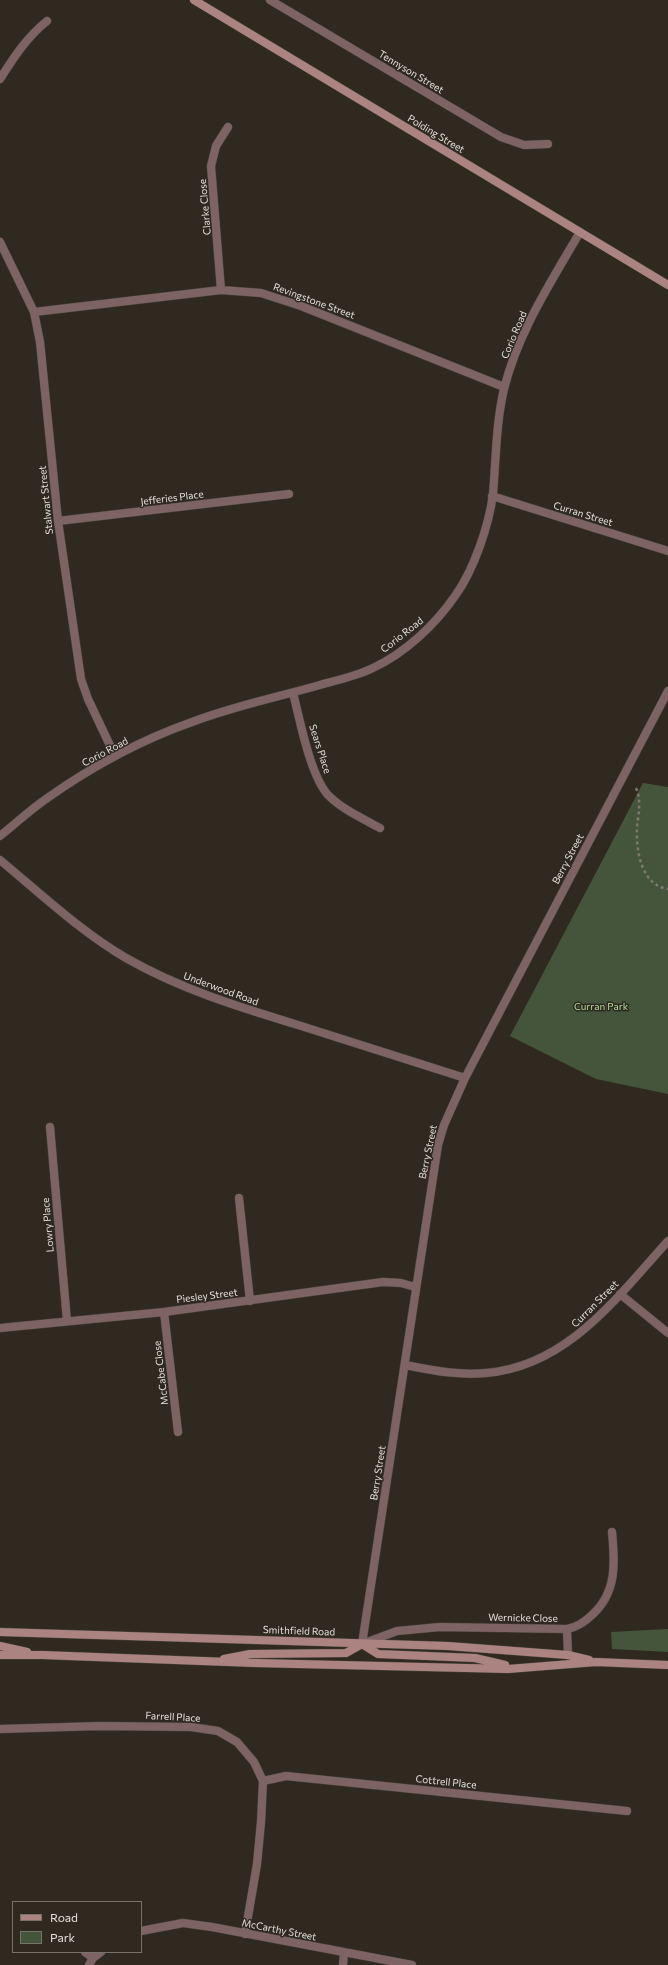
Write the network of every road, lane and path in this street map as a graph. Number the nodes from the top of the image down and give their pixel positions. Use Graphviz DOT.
graph roads {
  1 [pos="194,0"];
  2 [pos="270,0"];
  3 [pos="47,21"];
  4 [pos="0,78"];
  5 [pos="228,127"];
  6 [pos="548,144"];
  7 [pos="580,232"];
  8 [pos="0,242"];
  9 [pos="668,285"];
  10 [pos="221,290"];
  11 [pos="34,312"];
  12 [pos="504,387"];
  13 [pos="289,494"];
  14 [pos="492,496"];
  15 [pos="58,522"];
  16 [pos="668,551"];
  17 [pos="668,691"];
  18 [pos="293,693"];
  19 [pos="116,756"];
  20 [pos="636,788"];
  21 [pos="380,828"];
  22 [pos="0,836"];
  23 [pos="0,860"];
  24 [pos="668,888"];
  25 [pos="465,1078"];
  26 [pos="50,1127"];
  27 [pos="239,1198"];
  28 [pos="668,1241"];
  29 [pos="415,1287"];
  30 [pos="620,1294"];
  31 [pos="250,1301"];
  32 [pos="164,1312"];
  33 [pos="66,1321"];
  34 [pos="0,1328"];
  35 [pos="668,1334"];
  36 [pos="405,1365"];
  37 [pos="178,1432"];
  38 [pos="612,1532"];
  39 [pos="566,1629"];
  40 [pos="0,1632"];
  41 [pos="362,1644"];
  42 [pos="0,1646"];
  43 [pos="42,1654"];
  44 [pos="0,1655"];
  45 [pos="568,1655"];
  46 [pos="210,1662"];
  47 [pos="596,1662"];
  48 [pos="668,1665"];
  49 [pos="522,1668"];
  50 [pos="0,1729"];
  51 [pos="263,1781"];
  52 [pos="627,1811"];
  53 [pos="142,1931"];
  54 [pos="245,1934"];
  55 [pos="344,1952"];
  56 [pos="100,1953"];
  57 [pos="91,1961"];
  58 [pos="343,1965"];
  59 [pos="412,1965"];
  1 -- 7 [label="main road, Polding Street"];
  2 -- 6 [label="street, Tennyson Street"];
  3 -- 4 [label="street"];
  5 -- 10 [label="street, Clarke Close"];
  7 -- 9 [label="main road, Polding Street"];
  7 -- 12 [label="street, Corio Road"];
  8 -- 11 [label="street, Stalwart Street"];
  10 -- 11 [label="street, Revingstone Street"];
  10 -- 12 [label="street, Revingstone Street"];
  11 -- 15 [label="street, Stalwart Street"];
  12 -- 14 [label="street, Corio Road"];
  13 -- 15 [label="street, Jefferies Place"];
  14 -- 16 [label="street, Curran Street"];
  14 -- 18 [label="street, Corio Road"];
  15 -- 19 [label="street, Stalwart Street"];
  17 -- 25 [label="street, Berry Street"];
  18 -- 19 [label="street, Corio Road"];
  18 -- 21 [label="street, Sears Place"];
  19 -- 22 [label="street, Corio Road"];
  20 -- 24 [label="path"];
  23 -- 25 [label="street, Underwood Road"];
  25 -- 29 [label="street, Berry Street"];
  26 -- 33 [label="street, Lowry Place"];
  27 -- 31 [label="street"];
  28 -- 30 [label="street, Curran Street"];
  29 -- 31 [label="street, Piesley Street"];
  29 -- 36 [label="street, Berry Street"];
  30 -- 35 [label="street"];
  30 -- 36 [label="street, Curran Street"];
  31 -- 32 [label="street, Piesley Street"];
  32 -- 33 [label="street, Piesley Street"];
  32 -- 37 [label="street, McCabe Close"];
  33 -- 34 [label="street, Piesley Street"];
  36 -- 41 [label="street, Berry Street"];
  38 -- 39 [label="street, Wernicke Close"];
  39 -- 41 [label="street, Wernicke Close"];
  39 -- 45 [label="street"];
  40 -- 41 [label="main road, Smithfield Road"];
  41 -- 45 [label="main road, Smithfield Road"];
  41 -- 46 [label="main road"];
  41 -- 49 [label="main road"];
  42 -- 43 [label="main road"];
  43 -- 44 [label="main road, Smithfield Road"];
  43 -- 46 [label="main road, Smithfield Road"];
  45 -- 47 [label="main road, Smithfield Road"];
  46 -- 49 [label="main road, Smithfield Road"];
  47 -- 48 [label="main road, Smithfield Road"];
  47 -- 49 [label="main road, Smithfield Road"];
  50 -- 51 [label="street, Farrell Place"];
  51 -- 52 [label="street, Cottrell Place"];
  51 -- 54 [label="street, Farrell Place"];
  53 -- 54 [label="street, McCarthy Street"];
  54 -- 55 [label="street, McCarthy Street"];
  55 -- 58 [label="street"];
  55 -- 59 [label="street, McCarthy Street"];
  56 -- 57 [label="street"];
}
